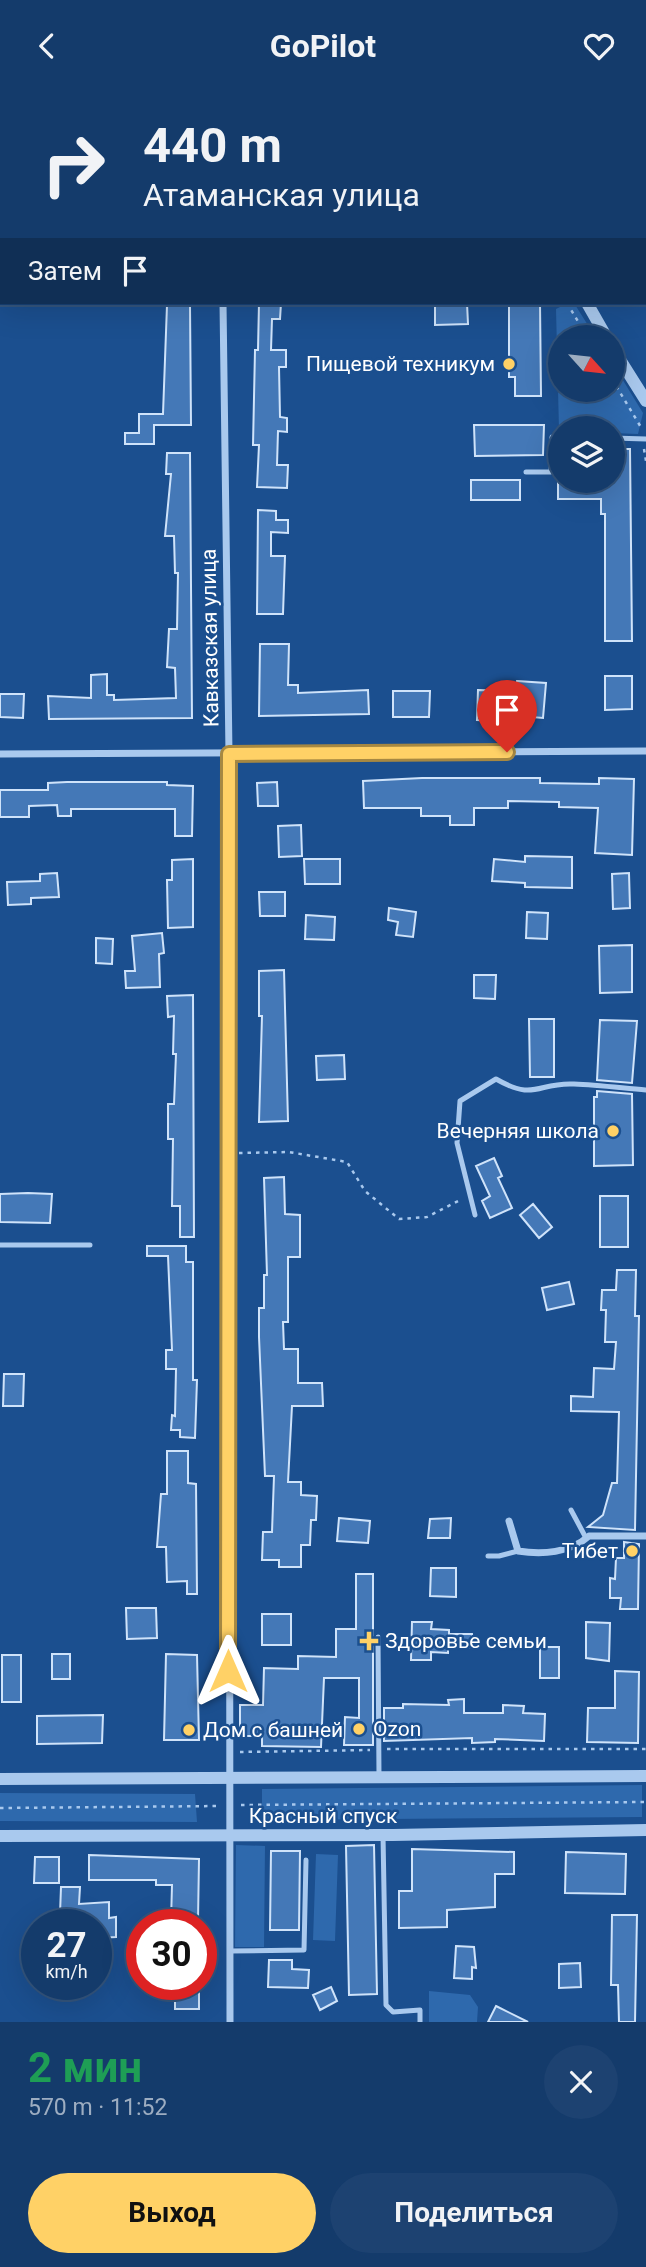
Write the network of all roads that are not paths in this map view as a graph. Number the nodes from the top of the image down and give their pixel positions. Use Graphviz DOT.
graph roads {
  1 [pos="223,305"];
  2 [pos="588,305"];
  3 [pos="600,325"];
  4 [pos="625,368"];
  5 [pos="646,401"];
  6 [pos="625,438"];
  7 [pos="645,439"];
  8 [pos="526,472"];
  9 [pos="548,472"];
  10 [pos="646,751"];
  11 [pos="0,754"];
  12 [pos="229,754"];
  13 [pos="646,1090"];
  14 [pos="475,1215"];
  15 [pos="0,1245"];
  16 [pos="90,1245"];
  17 [pos="571,1510"];
  18 [pos="509,1521"];
  19 [pos="646,1536"];
  20 [pos="586,1538"];
  21 [pos="518,1551"];
  22 [pos="488,1556"];
  23 [pos="378,1637"];
  24 [pos="379,1776"];
  25 [pos="646,1776"];
  26 [pos="228,1777"];
  27 [pos="0,1779"];
  28 [pos="646,1830"];
  29 [pos="230,1835"];
  30 [pos="383,1835"];
  31 [pos="0,1836"];
  32 [pos="306,1860"];
  33 [pos="230,1951"];
  34 [pos="230,2022"];
  35 [pos="421,2022"];
  1 -- 12 [label="street, Кавказская улица"];
  2 -- 3 [label="street"];
  4 -- 5 [label="street"];
  6 -- 7 [label="lane"];
  8 -- 9 [label="lane"];
  10 -- 12 [label="street"];
  11 -- 12 [label="street"];
  12 -- 26 [label="street, Кавказская улица"];
  13 -- 14 [label="lane"];
  15 -- 16 [label="lane"];
  17 -- 20 [label="lane"];
  18 -- 21 [label="street"];
  19 -- 20 [label="street"];
  20 -- 21 [label="street"];
  21 -- 22 [label="lane"];
  23 -- 24 [label="lane"];
  24 -- 25 [label="street, Красный спуск"];
  24 -- 26 [label="street, Красный спуск"];
  26 -- 27 [label="street, Красный спуск"];
  26 -- 29 [label="street, Кавказская улица"];
  28 -- 30 [label="street, Красный спуск"];
  29 -- 30 [label="street, Красный спуск"];
  29 -- 31 [label="street, Красный спуск"];
  29 -- 33 [label="street, Кавказская улица"];
  30 -- 35 [label="lane"];
  32 -- 33 [label="lane"];
  33 -- 34 [label="street, Кавказская улица"];
}
